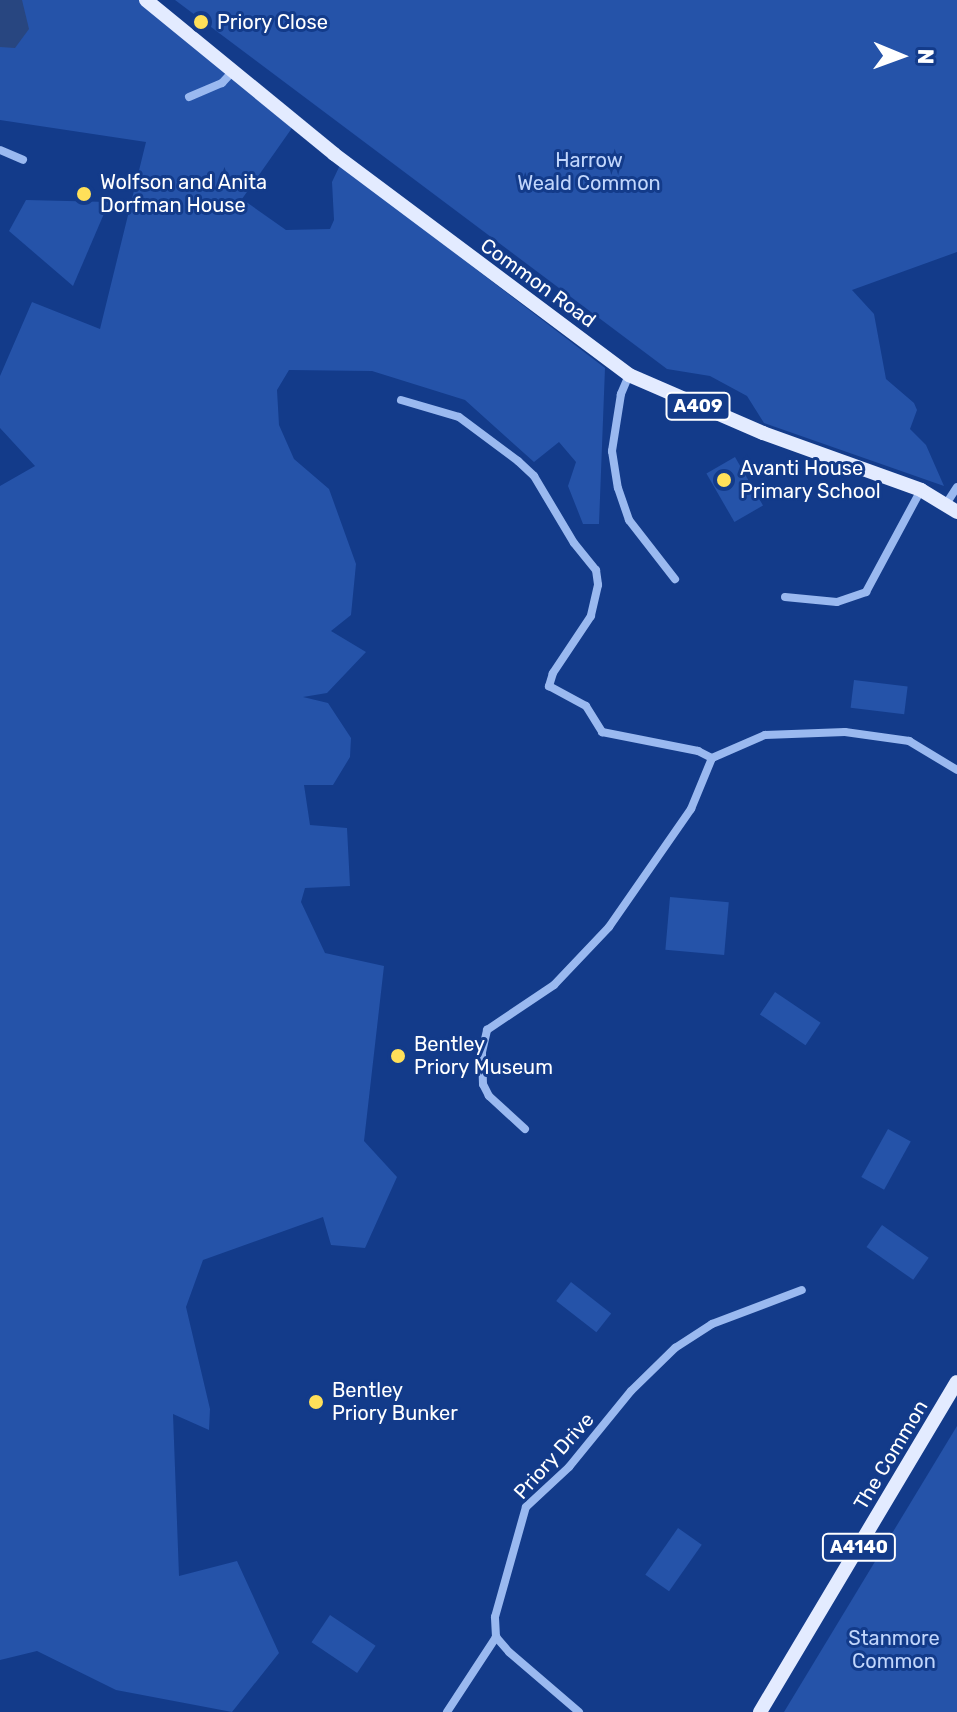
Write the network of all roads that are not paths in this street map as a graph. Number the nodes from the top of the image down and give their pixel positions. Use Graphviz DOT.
graph roads {
  1 [pos="146,0"];
  2 [pos="234,70"];
  3 [pos="189,97"];
  4 [pos="0,150"];
  5 [pos="23,160"];
  6 [pos="629,375"];
  7 [pos="401,400"];
  8 [pos="957,487"];
  9 [pos="921,490"];
  10 [pos="952,508"];
  11 [pos="675,579"];
  12 [pos="785,597"];
  13 [pos="712,758"];
  14 [pos="957,770"];
  15 [pos="525,1129"];
  16 [pos="802,1290"];
  17 [pos="957,1382"];
  18 [pos="496,1637"];
  19 [pos="447,1712"];
  20 [pos="579,1712"];
  21 [pos="760,1712"];
  1 -- 2 [label="main road, Common Road / A409"];
  2 -- 3 [label="street"];
  2 -- 6 [label="main road, Common Road / A409"];
  4 -- 5 [label="street"];
  6 -- 9 [label="main road, Common Road / A409"];
  6 -- 11 [label="street"];
  7 -- 13 [label="street"];
  8 -- 10 [label="street"];
  9 -- 10 [label="main road, Common Road / A409"];
  9 -- 12 [label="street"];
  13 -- 14 [label="street"];
  13 -- 15 [label="street"];
  16 -- 18 [label="street, Priory Drive"];
  17 -- 21 [label="main road, The Common / A4140"];
  18 -- 19 [label="street"];
  18 -- 20 [label="street"];
}
